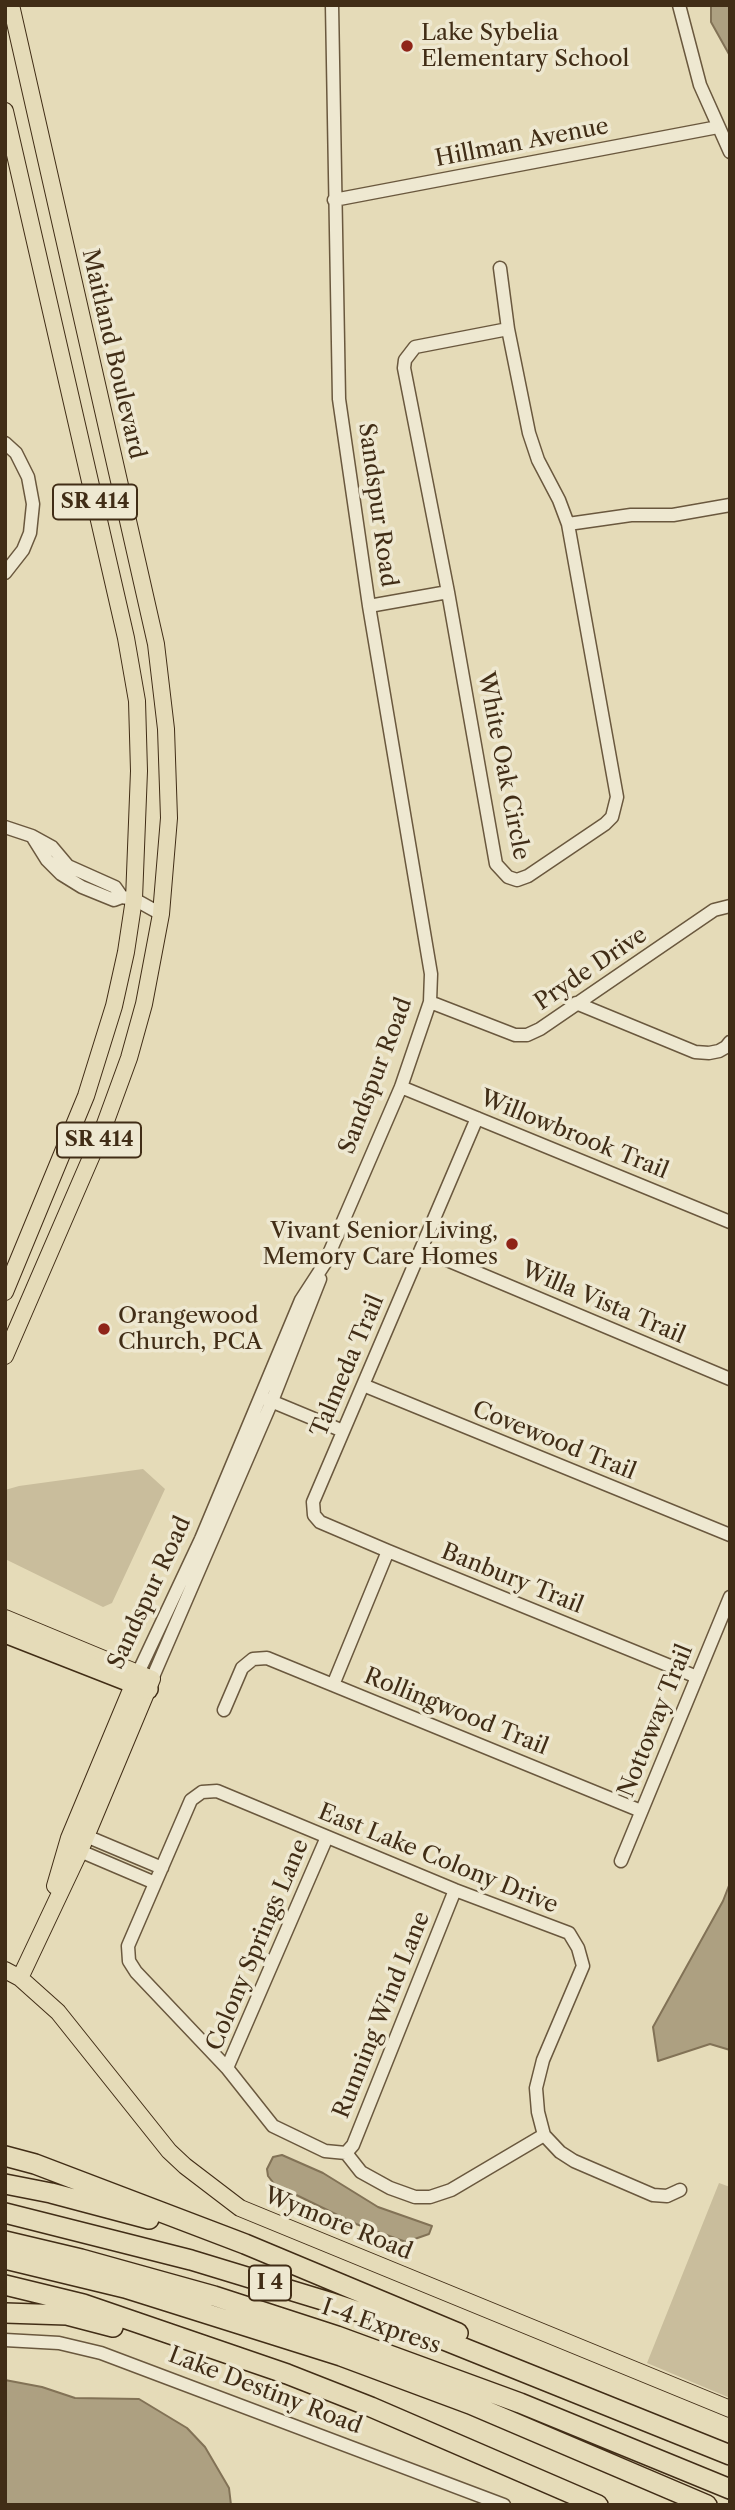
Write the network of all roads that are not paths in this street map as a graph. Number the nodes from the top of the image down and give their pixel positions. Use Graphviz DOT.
graph roads {
  1 [pos="11,5"];
  2 [pos="332,5"];
  3 [pos="679,5"];
  4 [pos="5,111"];
  5 [pos="718,127"];
  6 [pos="730,152"];
  7 [pos="334,200"];
  8 [pos="500,268"];
  9 [pos="508,329"];
  10 [pos="5,443"];
  11 [pos="730,505"];
  12 [pos="568,524"];
  13 [pos="5,573"];
  14 [pos="448,592"];
  15 [pos="369,606"];
  16 [pos="5,827"];
  17 [pos="164,895"];
  18 [pos="128,898"];
  19 [pos="730,906"];
  20 [pos="162,914"];
  21 [pos="430,1002"];
  22 [pos="576,1003"];
  23 [pos="730,1042"];
  24 [pos="401,1087"];
  25 [pos="477,1118"];
  26 [pos="730,1222"];
  27 [pos="421,1249"];
  28 [pos="5,1292"];
  29 [pos="5,1356"];
  30 [pos="729,1377"];
  31 [pos="363,1385"];
  32 [pos="266,1399"];
  33 [pos="343,1431"];
  34 [pos="314,1516"];
  35 [pos="730,1535"];
  36 [pos="388,1551"];
  37 [pos="730,1597"];
  38 [pos="5,1618"];
  39 [pos="5,1633"];
  40 [pos="696,1677"];
  41 [pos="143,1681"];
  42 [pos="333,1685"];
  43 [pos="224,1710"];
  44 [pos="641,1811"];
  45 [pos="327,1837"];
  46 [pos="69,1838"];
  47 [pos="83,1843"];
  48 [pos="116,1849"];
  49 [pos="621,1861"];
  50 [pos="110,1863"];
  51 [pos="162,1868"];
  52 [pos="155,1883"];
  53 [pos="455,1890"];
  54 [pos="40,1934"];
  55 [pos="5,1970"];
  56 [pos="20,1978"];
  57 [pos="227,2068"];
  58 [pos="544,2135"];
  59 [pos="346,2153"];
  60 [pos="5,2156"];
  61 [pos="5,2184"];
  62 [pos="680,2190"];
  63 [pos="5,2213"];
  64 [pos="5,2241"];
  65 [pos="245,2244"];
  66 [pos="5,2259"];
  67 [pos="5,2285"];
  68 [pos="5,2313"];
  69 [pos="5,2340"];
  70 [pos="287,2374"];
  71 [pos="528,2374"];
  72 [pos="730,2409"];
  73 [pos="730,2455"];
  74 [pos="730,2489"];
  75 [pos="489,2502"];
  76 [pos="504,2505"];
  77 [pos="598,2505"];
  78 [pos="707,2505"];
  1 -- 17 [label="main road, Maitland Boulevard / SR 414"];
  2 -- 7 [label="street, Sandspur Road"];
  3 -- 5 [label="street"];
  4 -- 18 [label="main road, SR 414"];
  5 -- 6 [label="street"];
  5 -- 7 [label="street, Hillman Avenue"];
  7 -- 15 [label="street, Sandspur Road"];
  8 -- 9 [label="street, White Oak Circle"];
  9 -- 12 [label="street, White Oak Circle"];
  9 -- 14 [label="street, White Oak Circle"];
  10 -- 13 [label="street"];
  11 -- 12 [label="street"];
  12 -- 14 [label="street, White Oak Circle"];
  14 -- 15 [label="street"];
  15 -- 21 [label="street, Sandspur Road"];
  16 -- 18 [label="street"];
  17 -- 18 [label="street"];
  17 -- 20 [label="main road, Maitland Boulevard"];
  18 -- 20 [label="street"];
  18 -- 28 [label="main road, SR 414"];
  19 -- 22 [label="street, Pryde Drive"];
  20 -- 29 [label="main road, Maitland Boulevard / SR 414"];
  21 -- 22 [label="street, Pryde Drive"];
  21 -- 24 [label="street, Sandspur Road"];
  22 -- 23 [label="street"];
  24 -- 25 [label="street, Willowbrook Trail"];
  24 -- 32 [label="street, Sandspur Road"];
  25 -- 26 [label="street, Willowbrook Trail"];
  25 -- 27 [label="street, Talmeda Trail"];
  27 -- 30 [label="street, Willa Vista Trail"];
  27 -- 31 [label="street, Talmeda Trail"];
  31 -- 33 [label="street, Talmeda Trail"];
  31 -- 35 [label="street, Covewood Trail"];
  32 -- 33 [label="street"];
  32 -- 41 [label="street, Sandspur Road"];
  32 -- 41 [label="street, Sandspur Road"];
  33 -- 34 [label="street, Talmeda Trail"];
  34 -- 36 [label="street, Banbury Trail"];
  36 -- 40 [label="street, Banbury Trail"];
  36 -- 42 [label="street"];
  37 -- 40 [label="street, Nottoway Trail"];
  38 -- 41 [label="main road"];
  39 -- 41 [label="highway"];
  40 -- 44 [label="street, Nottoway Trail"];
  41 -- 46 [label="main road, Sandspur Road"];
  41 -- 47 [label="main road, Sandspur Road"];
  42 -- 43 [label="street, Rollingwood Trail"];
  42 -- 44 [label="street, Rollingwood Trail"];
  44 -- 49 [label="street, Nottoway Trail"];
  45 -- 51 [label="street, East Lake Colony Drive"];
  45 -- 53 [label="street, East Lake Colony Drive"];
  45 -- 57 [label="street, Colony Springs Lane"];
  46 -- 47 [label="street"];
  46 -- 54 [label="main road, Sandspur Road"];
  47 -- 48 [label="street"];
  47 -- 50 [label="street"];
  47 -- 54 [label="main road, Sandspur Road"];
  48 -- 50 [label="street"];
  48 -- 51 [label="street"];
  50 -- 52 [label="street"];
  51 -- 52 [label="street, East Lake Colony Drive"];
  52 -- 57 [label="street, East Lake Colony Drive"];
  53 -- 58 [label="street, East Lake Colony Drive"];
  53 -- 59 [label="street, Running Wind Lane"];
  54 -- 56 [label="main road, Sandspur Road"];
  55 -- 56 [label="main road, Wymore Road"];
  56 -- 72 [label="main road, Wymore Road"];
  57 -- 59 [label="street, East Lake Colony Drive"];
  58 -- 59 [label="street"];
  58 -- 62 [label="street"];
  60 -- 65 [label="highway"];
  61 -- 65 [label="highway"];
  63 -- 71 [label="highway, I 4"];
  64 -- 74 [label="highway, I-4 Express"];
  65 -- 71 [label="highway"];
  66 -- 78 [label="highway, I-4 Express"];
  67 -- 70 [label="highway"];
  68 -- 70 [label="highway"];
  69 -- 75 [label="street, Lake Destiny Road"];
  70 -- 77 [label="highway"];
  71 -- 73 [label="highway, I 4"];
  75 -- 76 [label="street, Lake Destiny Road"];
}
